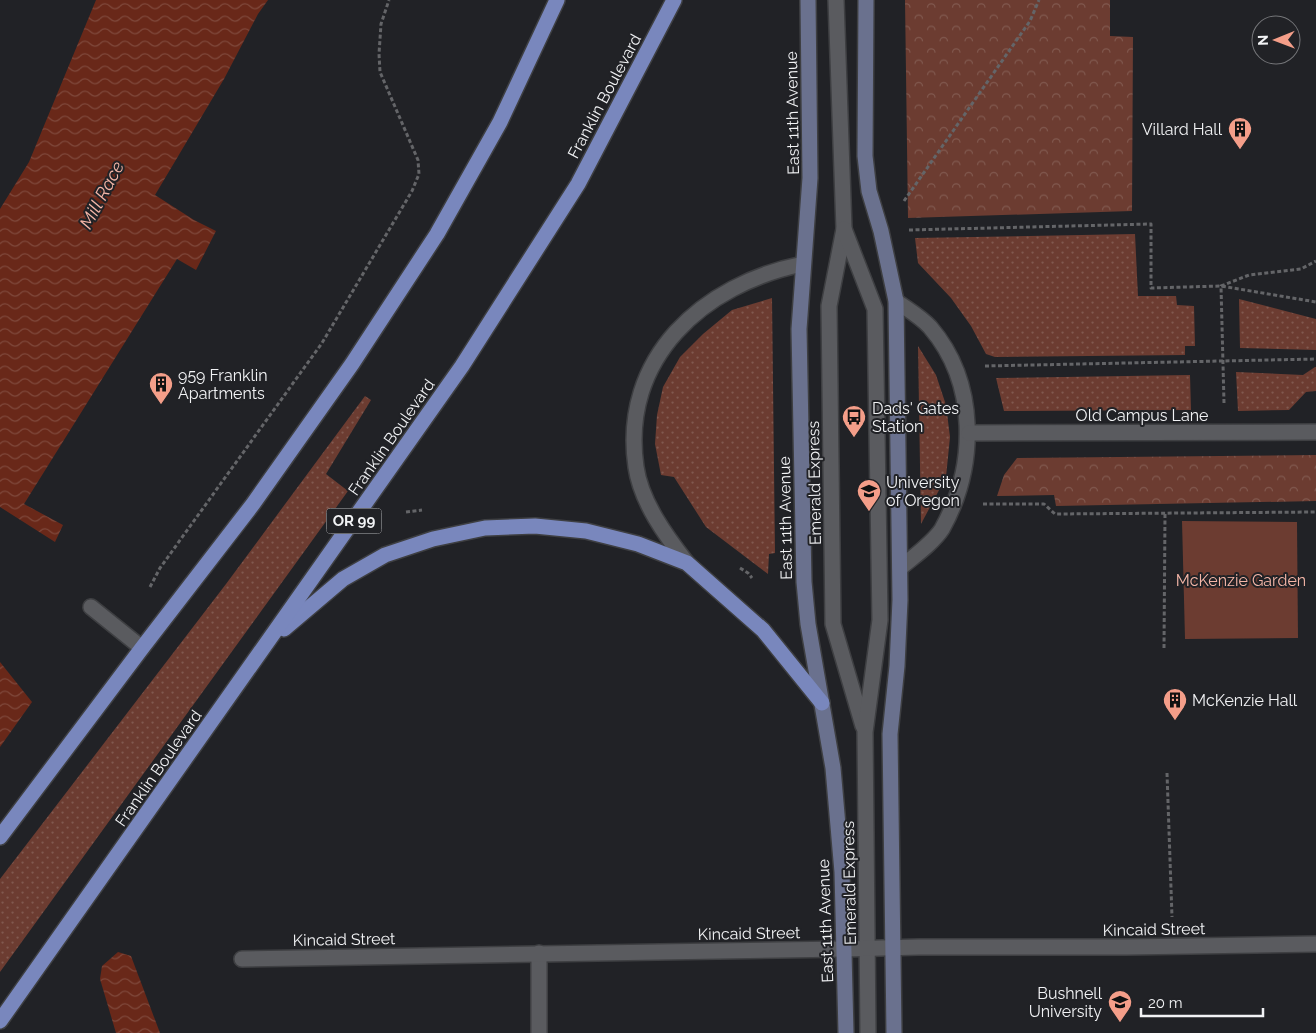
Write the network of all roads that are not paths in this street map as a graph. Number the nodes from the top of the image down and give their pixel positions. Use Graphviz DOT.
graph roads {
  1 [pos="557,0"];
  2 [pos="674,0"];
  3 [pos="808,0"];
  4 [pos="836,0"];
  5 [pos="866,0"];
  6 [pos="844,230"];
  7 [pos="803,264"];
  8 [pos="896,301"];
  9 [pos="1316,432"];
  10 [pos="969,433"];
  11 [pos="687,563"];
  12 [pos="900,568"];
  13 [pos="90,607"];
  14 [pos="268,643"];
  15 [pos="142,648"];
  16 [pos="822,703"];
  17 [pos="865,732"];
  18 [pos="0,837"];
  19 [pos="1316,944"];
  20 [pos="892,947"];
  21 [pos="867,948"];
  22 [pos="844,949"];
  23 [pos="539,953"];
  24 [pos="242,959"];
  25 [pos="0,1021"];
  26 [pos="539,1033"];
  27 [pos="846,1033"];
  28 [pos="868,1033"];
  29 [pos="894,1033"];
  1 -- 15 [label="main road"];
  2 -- 14 [label="main road, Franklin Boulevard / OR 99"];
  3 -- 7 [label="main road, East 11th Avenue"];
  4 -- 6 [label="street, Emerald Express"];
  5 -- 8 [label="main road"];
  6 -- 17 [label="street, Emerald Express"];
  6 -- 17 [label="street, Emerald Express"];
  7 -- 11 [label="street"];
  7 -- 16 [label="main road, East 11th Avenue"];
  8 -- 10 [label="street"];
  8 -- 12 [label="main road"];
  9 -- 10 [label="street, Old Campus Lane"];
  10 -- 12 [label="street"];
  11 -- 14 [label="main road"];
  11 -- 16 [label="main road"];
  12 -- 20 [label="main road"];
  13 -- 15 [label="street"];
  14 -- 25 [label="main road, Franklin Boulevard / OR 99"];
  15 -- 18 [label="main road"];
  16 -- 22 [label="main road, East 11th Avenue"];
  17 -- 21 [label="street, Emerald Express"];
  19 -- 20 [label="street, Kincaid Street"];
  20 -- 21 [label="street, Kincaid Street"];
  20 -- 29 [label="main road"];
  21 -- 22 [label="street, Kincaid Street"];
  21 -- 28 [label="street, Emerald Express"];
  22 -- 23 [label="street, Kincaid Street"];
  22 -- 27 [label="main road, East 11th Avenue"];
  23 -- 24 [label="street, Kincaid Street"];
  23 -- 26 [label="street"];
}
